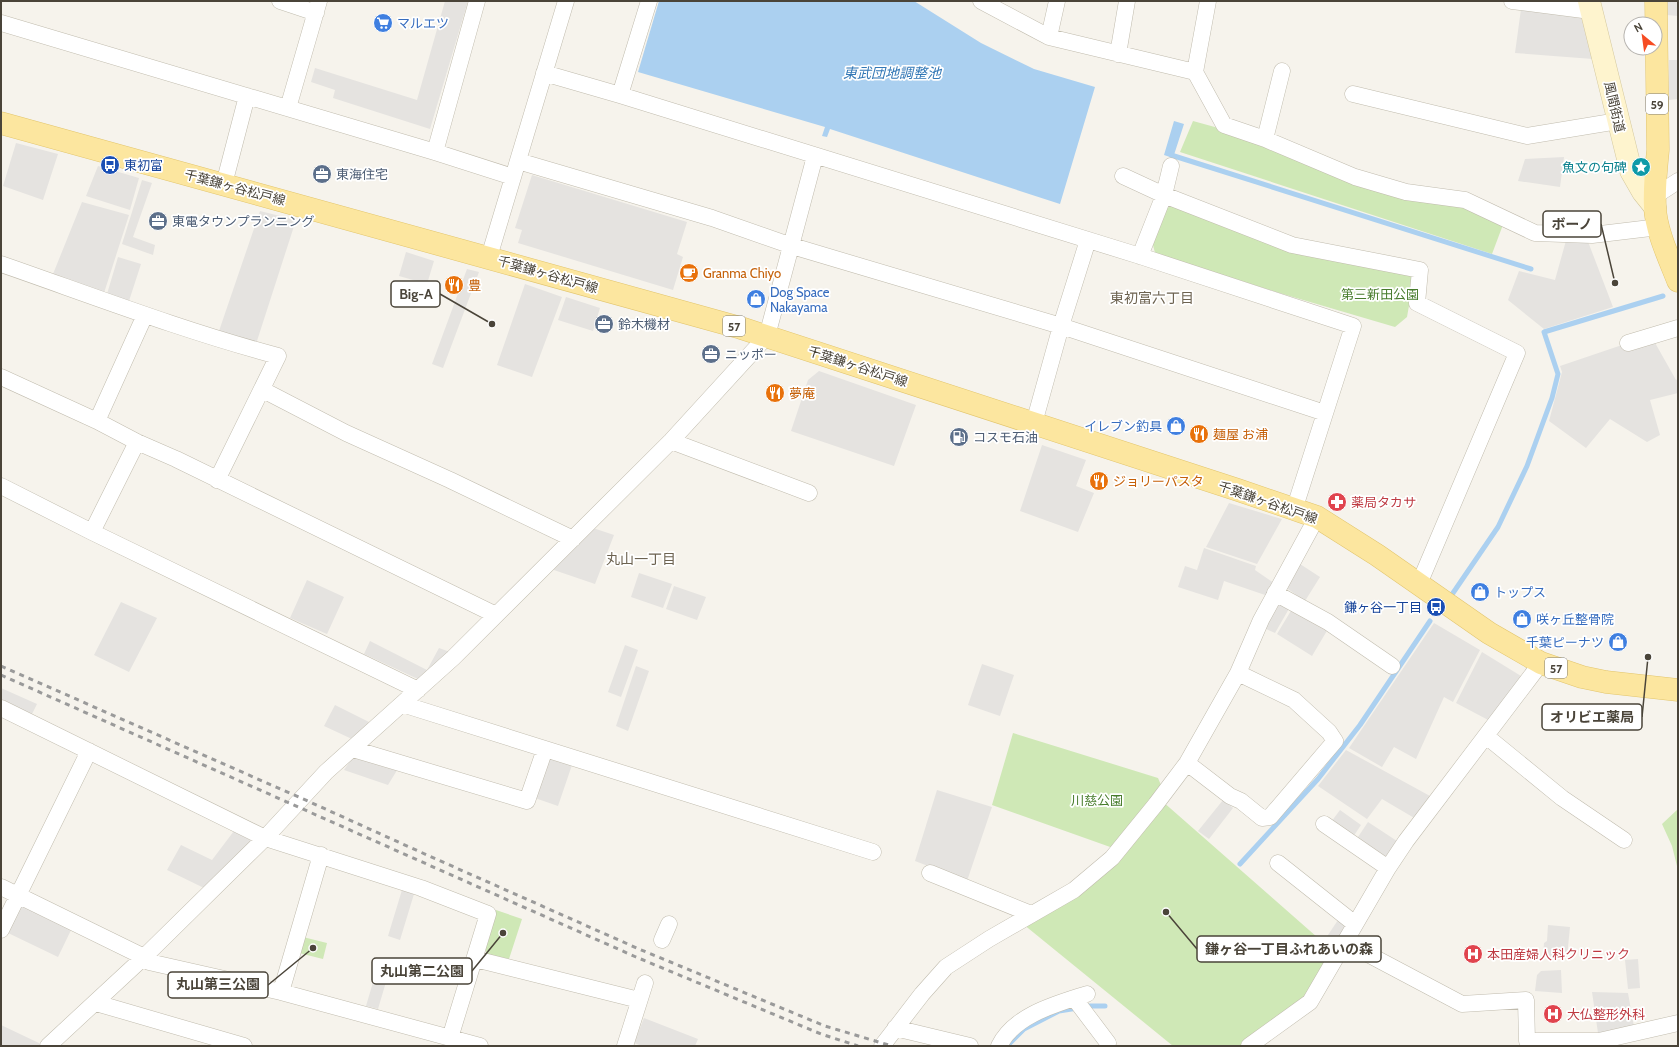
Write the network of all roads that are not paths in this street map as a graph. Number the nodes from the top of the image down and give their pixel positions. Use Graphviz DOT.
graph roads {
  1 [pos="280,1"];
  2 [pos="477,1"];
  3 [pos="566,1"];
  4 [pos="648,1"];
  5 [pos="981,1"];
  6 [pos="1057,1"];
  7 [pos="1127,1"];
  8 [pos="1208,1"];
  9 [pos="1512,1"];
  10 [pos="1656,1"];
  11 [pos="1590,6"];
  12 [pos="318,7"];
  13 [pos="1,23"];
  14 [pos="1049,37"];
  15 [pos="1118,54"];
  16 [pos="1282,71"];
  17 [pos="1195,72"];
  18 [pos="544,73"];
  19 [pos="1353,94"];
  20 [pos="620,95"];
  21 [pos="247,96"];
  22 [pos="288,108"];
  23 [pos="1618,120"];
  24 [pos="1,122"];
  25 [pos="1265,139"];
  26 [pos="435,152"];
  27 [pos="815,156"];
  28 [pos="518,161"];
  29 [pos="1171,166"];
  30 [pos="1123,176"];
  31 [pos="513,177"];
  32 [pos="1678,181"];
  33 [pos="224,184"];
  34 [pos="1164,195"];
  35 [pos="1656,210"];
  36 [pos="1088,240"];
  37 [pos="792,246"];
  38 [pos="1140,256"];
  39 [pos="489,257"];
  40 [pos="1,264"];
  41 [pos="1677,276"];
  42 [pos="145,315"];
  43 [pos="1061,326"];
  44 [pos="1678,328"];
  45 [pos="767,336"];
  46 [pos="1628,343"];
  47 [pos="1,377"];
  48 [pos="263,390"];
  49 [pos="1325,413"];
  50 [pos="97,421"];
  51 [pos="1034,423"];
  52 [pos="671,441"];
  53 [pos="137,442"];
  54 [pos="217,480"];
  55 [pos="1,486"];
  56 [pos="809,493"];
  57 [pos="1294,510"];
  58 [pos="1317,517"];
  59 [pos="92,532"];
  60 [pos="573,539"];
  61 [pos="1419,584"];
  62 [pos="1275,593"];
  63 [pos="496,615"];
  64 [pos="1541,663"];
  65 [pos="1392,666"];
  66 [pos="1238,673"];
  67 [pos="418,690"];
  68 [pos="1678,690"];
  69 [pos="402,704"];
  70 [pos="1,708"];
  71 [pos="1486,736"];
  72 [pos="353,749"];
  73 [pos="545,749"];
  74 [pos="89,752"];
  75 [pos="1187,763"];
  76 [pos="1324,824"];
  77 [pos="265,838"];
  78 [pos="1624,840"];
  79 [pos="873,852"];
  80 [pos="321,855"];
  81 [pos="1278,863"];
  82 [pos="1388,868"];
  83 [pos="930,873"];
  84 [pos="1,887"];
  85 [pos="18,896"];
  86 [pos="1031,914"];
  87 [pos="669,924"];
  88 [pos="1355,924"];
  89 [pos="1,930"];
  90 [pos="662,940"];
  91 [pos="1345,942"];
  92 [pos="144,957"];
  93 [pos="475,959"];
  94 [pos="645,983"];
  95 [pos="281,992"];
  96 [pos="639,1000"];
  97 [pos="96,1003"];
  98 [pos="1678,1023"];
  99 [pos="895,1028"];
  100 [pos="450,1038"];
  101 [pos="215,1042"];
  102 [pos="1108,1043"];
  103 [pos="48,1046"];
  104 [pos="244,1046"];
  105 [pos="480,1046"];
  106 [pos="624,1046"];
  107 [pos="882,1046"];
  108 [pos="970,1046"];
  109 [pos="999,1046"];
  110 [pos="1249,1046"];
  1 -- 12 [label="street"];
  2 -- 26 [label="street"];
  3 -- 18 [label="street"];
  4 -- 20 [label="street"];
  5 -- 14 [label="street"];
  6 -- 14 [label="street"];
  7 -- 15 [label="street"];
  8 -- 17 [label="street"];
  9 -- 11 [label="street"];
  10 -- 35 [label="main road, 59"];
  11 -- 23 [label="street, 風間街道"];
  12 -- 22 [label="street"];
  13 -- 21 [label="street"];
  14 -- 15 [label="street"];
  15 -- 17 [label="street"];
  16 -- 25 [label="street"];
  17 -- 25 [label="street"];
  18 -- 20 [label="street"];
  18 -- 28 [label="street"];
  19 -- 23 [label="street"];
  20 -- 27 [label="street"];
  21 -- 22 [label="street"];
  21 -- 33 [label="street"];
  22 -- 26 [label="street"];
  23 -- 35 [label="street, 風間街道"];
  24 -- 33 [label="main road, 千葉鎌ヶ谷松戸線 / 57"];
  25 -- 35 [label="street"];
  26 -- 31 [label="street"];
  27 -- 36 [label="street"];
  27 -- 37 [label="street"];
  28 -- 31 [label="street"];
  28 -- 37 [label="street"];
  29 -- 34 [label="street"];
  30 -- 34 [label="street"];
  31 -- 39 [label="street"];
  32 -- 35 [label="street"];
  33 -- 39 [label="main road, 千葉鎌ヶ谷松戸線 / 57"];
  34 -- 38 [label="street"];
  34 -- 61 [label="street"];
  35 -- 41 [label="main road, 59"];
  36 -- 38 [label="street"];
  36 -- 43 [label="street"];
  37 -- 43 [label="street"];
  37 -- 45 [label="street"];
  38 -- 49 [label="street"];
  39 -- 45 [label="main road, 千葉鎌ヶ谷松戸線 / 57"];
  40 -- 42 [label="street"];
  42 -- 48 [label="street"];
  42 -- 50 [label="street"];
  43 -- 49 [label="street"];
  43 -- 51 [label="street"];
  44 -- 46 [label="street"];
  45 -- 51 [label="main road, 千葉鎌ヶ谷松戸線 / 57"];
  45 -- 52 [label="street"];
  47 -- 50 [label="street"];
  48 -- 54 [label="street"];
  48 -- 60 [label="street"];
  49 -- 57 [label="street"];
  50 -- 53 [label="street"];
  51 -- 57 [label="main road, 千葉鎌ヶ谷松戸線 / 57"];
  52 -- 56 [label="street"];
  52 -- 60 [label="street"];
  53 -- 54 [label="street"];
  53 -- 59 [label="street"];
  54 -- 63 [label="street"];
  55 -- 59 [label="street"];
  57 -- 58 [label="main road, 千葉鎌ヶ谷松戸線 / 57"];
  58 -- 61 [label="main road, 千葉鎌ヶ谷松戸線 / 57"];
  58 -- 62 [label="street"];
  59 -- 67 [label="street"];
  60 -- 63 [label="street"];
  61 -- 64 [label="main road, 千葉鎌ヶ谷松戸線 / 57"];
  62 -- 65 [label="street"];
  62 -- 66 [label="street"];
  63 -- 67 [label="street"];
  64 -- 68 [label="main road, 千葉鎌ヶ谷松戸線 / 57"];
  64 -- 71 [label="street"];
  66 -- 75 [label="street"];
  66 -- 75 [label="street"];
  67 -- 69 [label="street"];
  69 -- 72 [label="street"];
  69 -- 73 [label="street"];
  70 -- 74 [label="street"];
  71 -- 78 [label="street"];
  71 -- 82 [label="street"];
  72 -- 73 [label="street"];
  72 -- 77 [label="street"];
  73 -- 79 [label="street"];
  74 -- 77 [label="street"];
  74 -- 85 [label="street"];
  75 -- 86 [label="street"];
  76 -- 82 [label="street"];
  77 -- 80 [label="street"];
  77 -- 92 [label="street"];
  80 -- 93 [label="street"];
  80 -- 95 [label="street"];
  81 -- 88 [label="street"];
  82 -- 88 [label="street"];
  83 -- 86 [label="street"];
  84 -- 85 [label="street"];
  85 -- 89 [label="street"];
  85 -- 92 [label="street"];
  86 -- 99 [label="street"];
  87 -- 90 [label="street"];
  88 -- 91 [label="street"];
  91 -- 98 [label="street"];
  91 -- 110 [label="street"];
  92 -- 95 [label="street"];
  92 -- 97 [label="street"];
  93 -- 96 [label="street"];
  93 -- 100 [label="street"];
  94 -- 96 [label="street"];
  95 -- 100 [label="street"];
  96 -- 106 [label="street"];
  97 -- 101 [label="street"];
  97 -- 103 [label="street"];
  99 -- 107 [label="street"];
  99 -- 108 [label="street"];
  100 -- 105 [label="street"];
  101 -- 104 [label="street"];
  102 -- 109 [label="street"];
}
